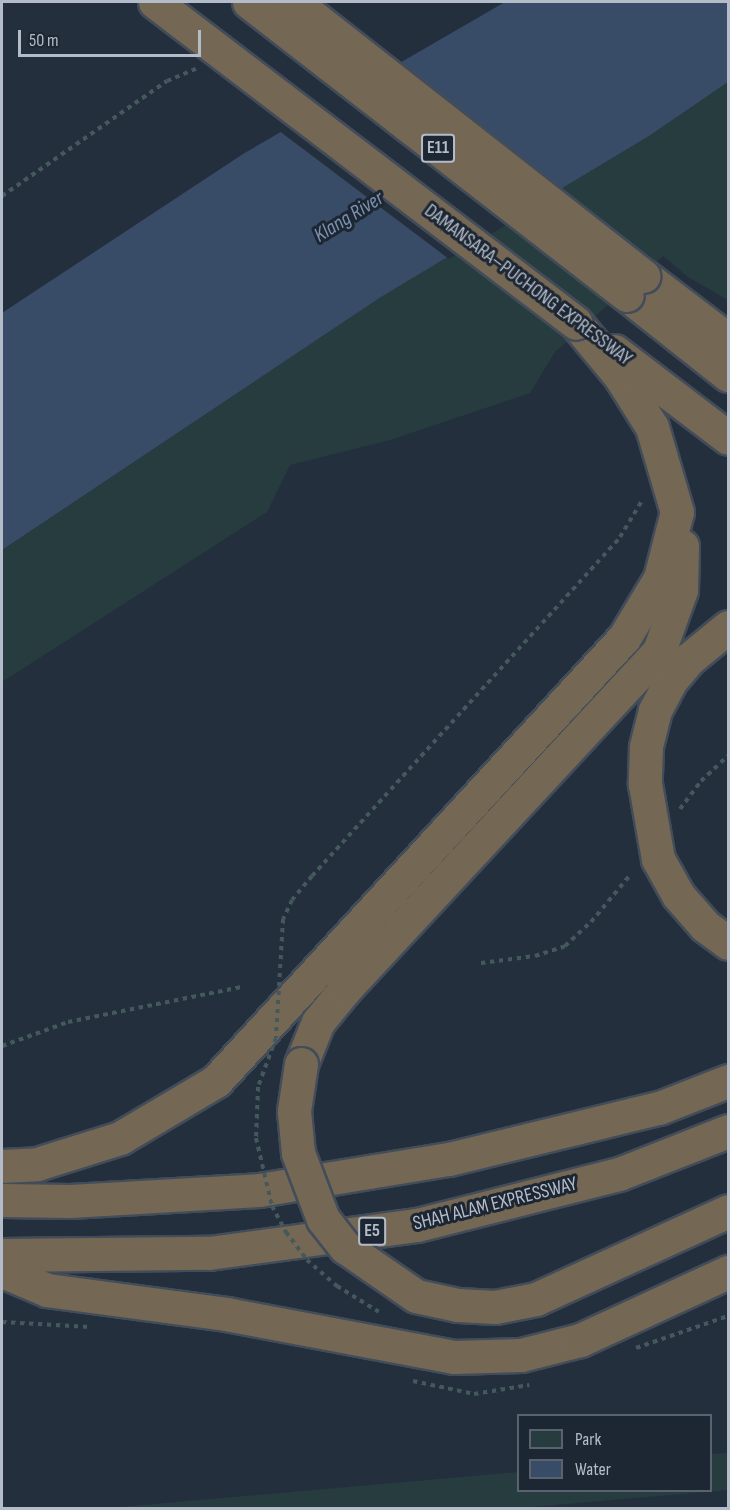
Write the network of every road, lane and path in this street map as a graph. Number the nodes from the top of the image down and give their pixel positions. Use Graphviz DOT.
graph roads {
  1 [pos="155,2"];
  2 [pos="249,2"];
  3 [pos="294,2"];
  4 [pos="199,67"];
  5 [pos="2,196"];
  6 [pos="636,286"];
  7 [pos="576,323"];
  8 [pos="727,338"];
  9 [pos="729,375"];
  10 [pos="729,438"];
  11 [pos="644,490"];
  12 [pos="677,512"];
  13 [pos="729,627"];
  14 [pos="729,756"];
  15 [pos="680,809"];
  16 [pos="632,874"];
  17 [pos="312,876"];
  18 [pos="729,943"];
  19 [pos="481,963"];
  20 [pos="241,987"];
  21 [pos="2,1046"];
  22 [pos="729,1081"];
  23 [pos="729,1131"];
  24 [pos="2,1166"];
  25 [pos="2,1200"];
  26 [pos="729,1211"];
  27 [pos="2,1255"];
  28 [pos="2,1271"];
  29 [pos="729,1272"];
  1 -- 7 [label="highway, DAMANSARA–PUCHONG EXPRESSWAY, bridge"];
  2 -- 6 [label="highway, E11, bridge"];
  3 -- 6 [label="highway, E11, bridge"];
  4 -- 5 [label="path"];
  6 -- 8 [label="highway, E11"];
  6 -- 9 [label="highway, E11"];
  7 -- 10 [label="highway, DAMANSARA–PUCHONG EXPRESSWAY"];
  7 -- 12 [label="highway"];
  11 -- 17 [label="path"];
  12 -- 24 [label="highway"];
  12 -- 26 [label="highway, bridge"];
  13 -- 18 [label="highway"];
  14 -- 15 [label="path"];
  16 -- 19 [label="path"];
  20 -- 21 [label="path"];
  22 -- 25 [label="highway"];
  23 -- 27 [label="highway, SHAH ALAM EXPRESSWAY / E5"];
  28 -- 29 [label="highway"];
}
